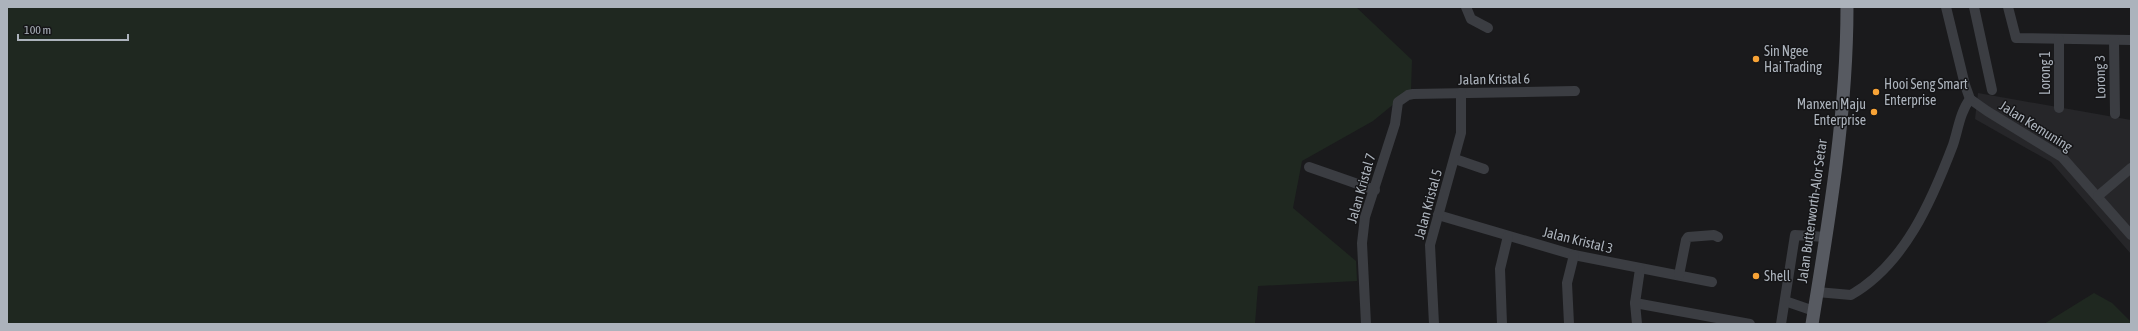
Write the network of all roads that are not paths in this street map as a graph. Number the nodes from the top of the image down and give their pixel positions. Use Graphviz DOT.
graph roads {
  1 [pos="1466,7"];
  2 [pos="1847,7"];
  3 [pos="1946,7"];
  4 [pos="1974,7"];
  5 [pos="2008,7"];
  6 [pos="1488,28"];
  7 [pos="2059,39"];
  8 [pos="2114,40"];
  9 [pos="2131,40"];
  10 [pos="1992,90"];
  11 [pos="1575,91"];
  12 [pos="1461,93"];
  13 [pos="1413,94"];
  14 [pos="1970,99"];
  15 [pos="2059,108"];
  16 [pos="2115,114"];
  17 [pos="1455,159"];
  18 [pos="1309,167"];
  19 [pos="2131,168"];
  20 [pos="1484,169"];
  21 [pos="1375,190"];
  22 [pos="2098,196"];
  23 [pos="1438,215"];
  24 [pos="2131,235"];
  25 [pos="1508,236"];
  26 [pos="1718,237"];
  27 [pos="1826,237"];
  28 [pos="1574,255"];
  29 [pos="1640,269"];
  30 [pos="1679,275"];
  31 [pos="1712,282"];
  32 [pos="1817,292"];
  33 [pos="1785,301"];
  34 [pos="1635,303"];
  35 [pos="1814,310"];
  36 [pos="1366,324"];
  37 [pos="1434,324"];
  38 [pos="1502,324"];
  39 [pos="1569,324"];
  40 [pos="1637,324"];
  41 [pos="1750,324"];
  42 [pos="1781,324"];
  43 [pos="1812,324"];
  1 -- 6 [label="street"];
  2 -- 27 [label="main road, Jalan Butterworth-Alor Setar"];
  3 -- 14 [label="street"];
  4 -- 10 [label="street"];
  5 -- 7 [label="street"];
  7 -- 8 [label="street"];
  7 -- 15 [label="street, Lorong 1"];
  8 -- 9 [label="street"];
  8 -- 16 [label="street, Lorong 3"];
  11 -- 12 [label="street, Jalan Kristal 6"];
  12 -- 13 [label="street, Jalan Kristal 6"];
  12 -- 17 [label="street, Jalan Kristal 5"];
  13 -- 21 [label="street, Jalan Kristal 7"];
  14 -- 22 [label="street, Jalan Kemuning"];
  14 -- 32 [label="street"];
  17 -- 20 [label="street"];
  17 -- 23 [label="street, Jalan Kristal 5"];
  18 -- 21 [label="street"];
  19 -- 22 [label="street"];
  21 -- 36 [label="street, Jalan Kristal 7"];
  22 -- 24 [label="street, Jalan Kemuning"];
  23 -- 25 [label="street, Jalan Kristal 3"];
  23 -- 37 [label="street, Jalan Kristal 5"];
  25 -- 28 [label="street, Jalan Kristal 3"];
  25 -- 38 [label="street"];
  26 -- 30 [label="street"];
  27 -- 32 [label="main road, Jalan Butterworth-Alor Setar"];
  27 -- 33 [label="street"];
  28 -- 29 [label="street, Jalan Kristal 3"];
  28 -- 39 [label="street"];
  29 -- 30 [label="street, Jalan Kristal 3"];
  29 -- 34 [label="street"];
  30 -- 31 [label="street, Jalan Kristal 3"];
  32 -- 35 [label="main road, Jalan Butterworth-Alor Setar"];
  33 -- 35 [label="street"];
  33 -- 42 [label="street"];
  34 -- 40 [label="street"];
  34 -- 41 [label="street"];
  35 -- 43 [label="main road, Jalan Butterworth-Alor Setar"];
}
